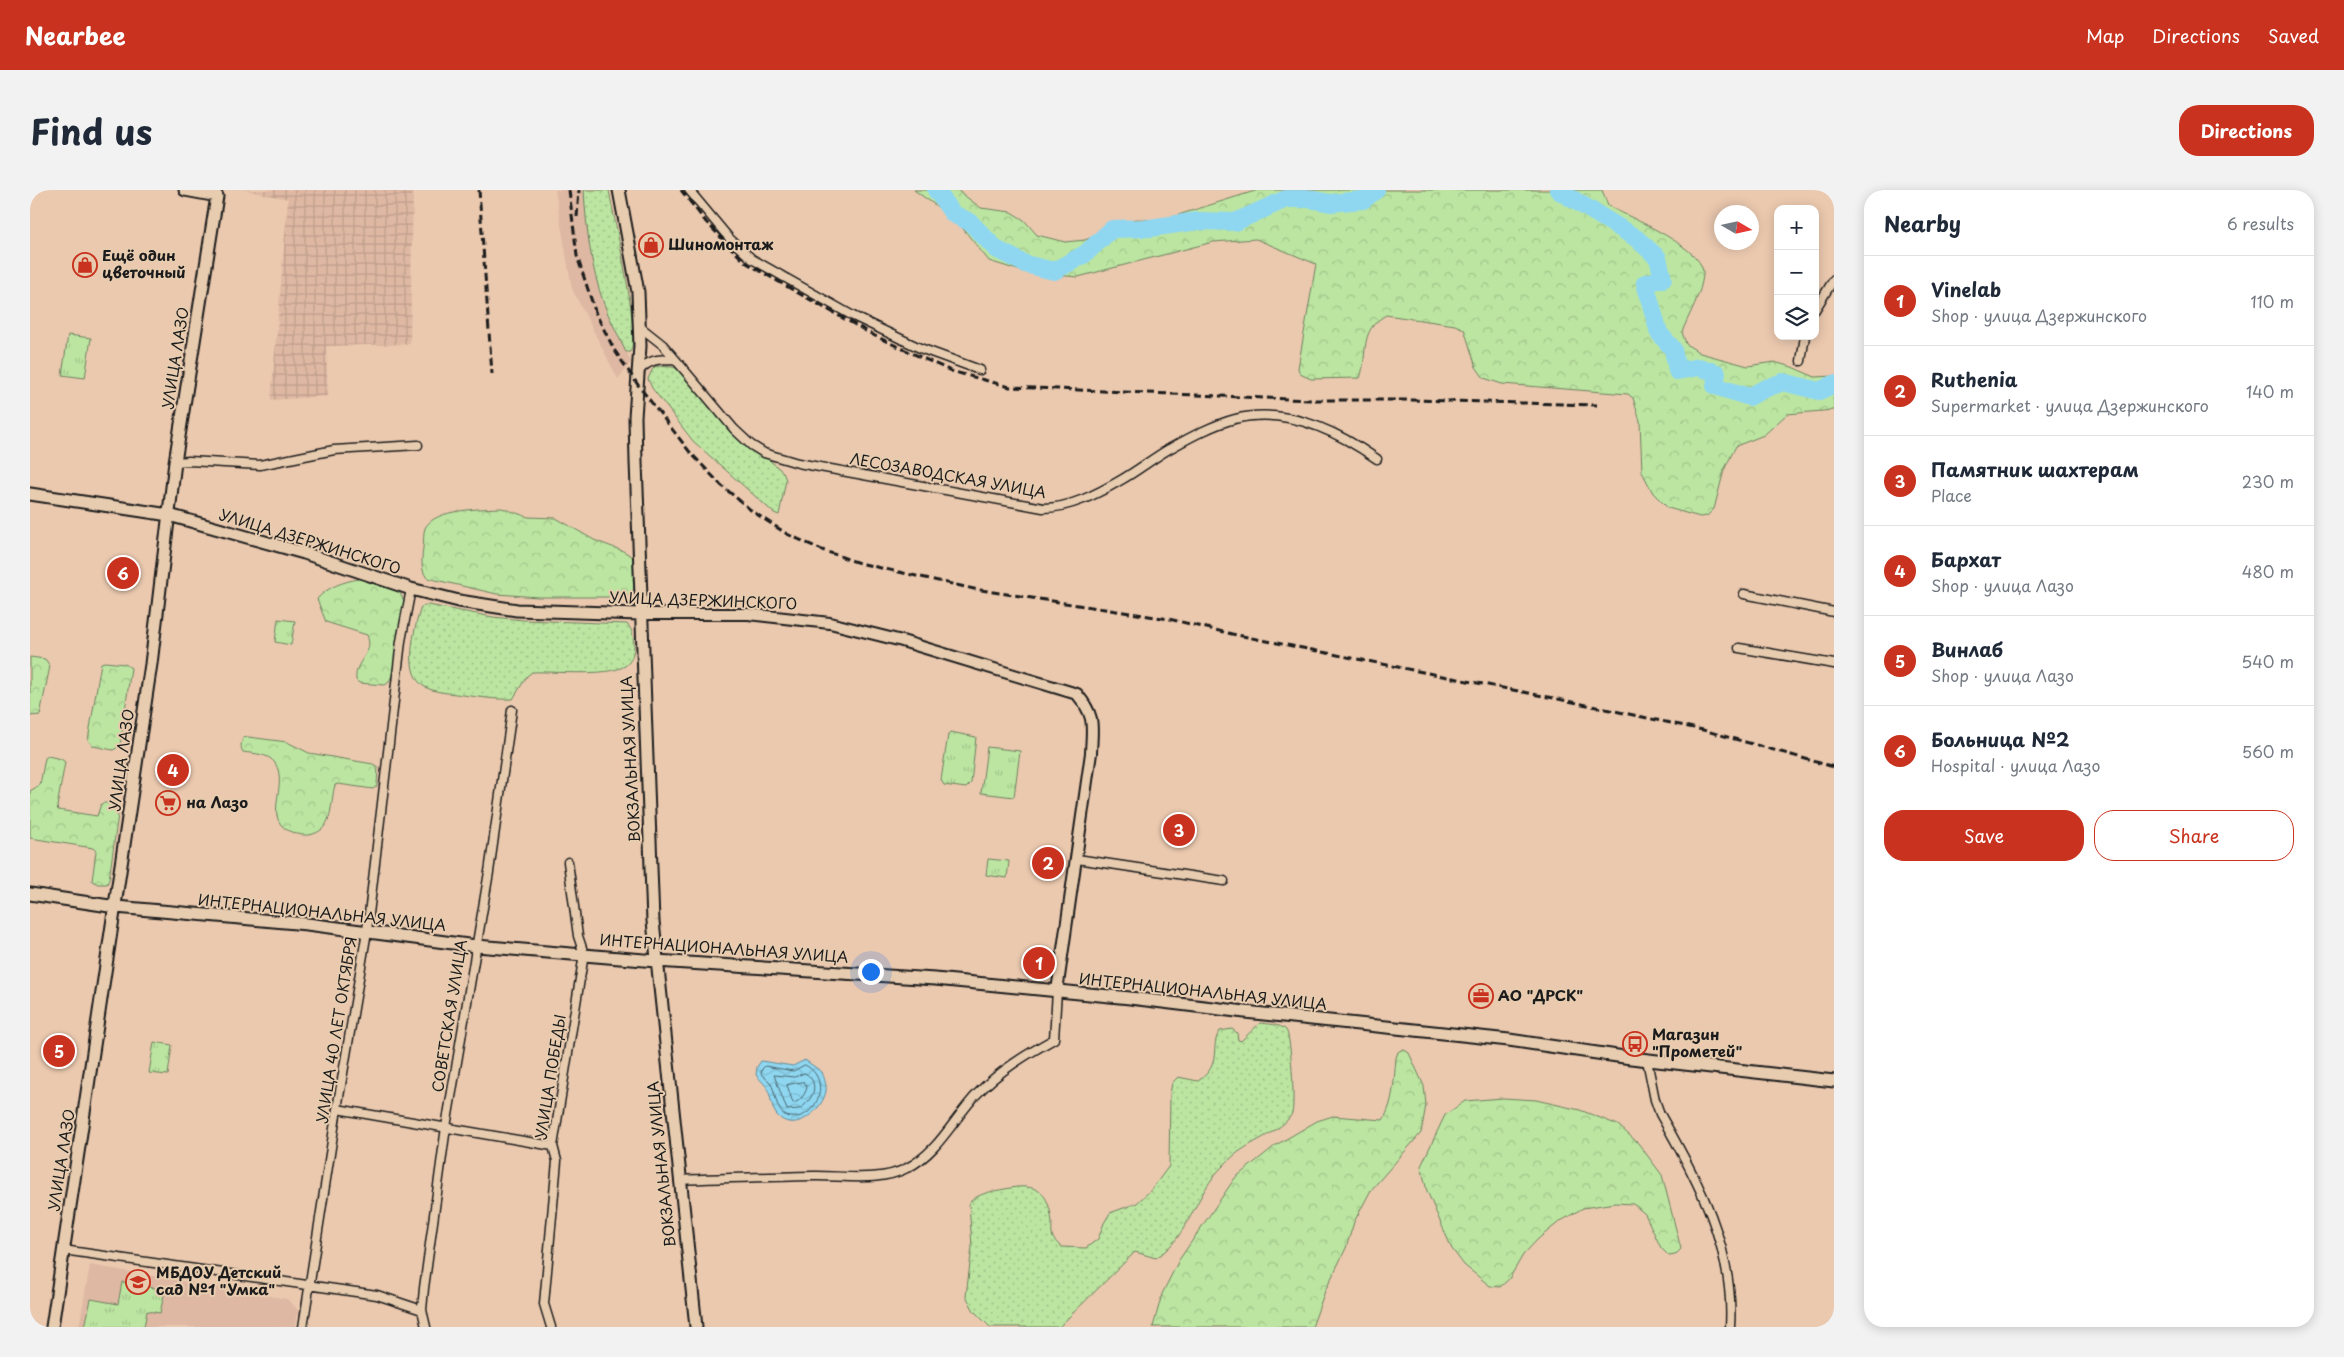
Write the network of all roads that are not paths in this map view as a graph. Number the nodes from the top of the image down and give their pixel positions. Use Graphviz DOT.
graph roads {
  1 [pos="185,190"];
  2 [pos="619,190"];
  3 [pos="689,190"];
  4 [pos="1834,279"];
  5 [pos="1819,303"];
  6 [pos="639,326"];
  7 [pos="1804,340"];
  8 [pos="674,359"];
  9 [pos="1800,361"];
  10 [pos="980,370"];
  11 [pos="638,372"];
  12 [pos="418,444"];
  13 [pos="1377,459"];
  14 [pos="175,462"];
  15 [pos="30,494"];
  16 [pos="169,515"];
  17 [pos="411,589"];
  18 [pos="1744,594"];
  19 [pos="1834,612"];
  20 [pos="640,614"];
  21 [pos="1739,648"];
  22 [pos="1834,664"];
  23 [pos="512,710"];
  24 [pos="1077,859"];
  25 [pos="568,862"];
  26 [pos="1224,881"];
  27 [pos="30,894"];
  28 [pos="116,907"];
  29 [pos="367,931"];
  30 [pos="476,946"];
  31 [pos="584,954"];
  32 [pos="656,961"];
  33 [pos="1057,990"];
  34 [pos="1647,1060"];
  35 [pos="1834,1081"];
  36 [pos="337,1109"];
  37 [pos="446,1127"];
  38 [pos="553,1146"];
  39 [pos="680,1180"];
  40 [pos="64,1250"];
  41 [pos="310,1286"];
  42 [pos="422,1310"];
  43 [pos="52,1327"];
  44 [pos="303,1327"];
  45 [pos="426,1327"];
  46 [pos="552,1327"];
  47 [pos="696,1327"];
  48 [pos="1730,1327"];
  1 -- 14 [label="main road, УЛИЦА ЛАЗО"];
  2 -- 6 [label="main road, ВОКЗАЛЬНАЯ УЛИЦА"];
  3 -- 10 [label="street"];
  4 -- 5 [label="street"];
  6 -- 8 [label="street, ЛЕСОЗАВОДСКАЯ УЛИЦА"];
  6 -- 11 [label="main road, ВОКЗАЛЬНАЯ УЛИЦА"];
  7 -- 9 [label="street"];
  8 -- 11 [label="street"];
  8 -- 13 [label="street, ЛЕСОЗАВОДСКАЯ УЛИЦА"];
  11 -- 20 [label="main road, ВОКЗАЛЬНАЯ УЛИЦА"];
  12 -- 14 [label="street"];
  14 -- 16 [label="main road, УЛИЦА ЛАЗО"];
  15 -- 16 [label="main road, УЛИЦА ДЗЕРЖИНСКОГО"];
  16 -- 17 [label="main road, УЛИЦА ДЗЕРЖИНСКОГО"];
  16 -- 28 [label="main road, УЛИЦА ЛАЗО"];
  17 -- 20 [label="main road, УЛИЦА ДЗЕРЖИНСКОГО"];
  17 -- 29 [label="street, УЛИЦА 40 ЛЕТ ОКТЯБРЯ"];
  18 -- 19 [label="street"];
  20 -- 24 [label="street, УЛИЦА ДЗЕРЖИНСКОГО"];
  20 -- 32 [label="main road, ВОКЗАЛЬНАЯ УЛИЦА"];
  21 -- 22 [label="street"];
  23 -- 30 [label="street, СОВЕТСКАЯ УЛИЦА"];
  24 -- 26 [label="street"];
  24 -- 33 [label="street, УЛИЦА ДЗЕРЖИНСКОГО"];
  25 -- 31 [label="street, УЛИЦА ПОБЕДЫ"];
  27 -- 28 [label="main road, ИНТЕРНАЦИОНАЛЬНАЯ УЛИЦА"];
  28 -- 29 [label="main road, ИНТЕРНАЦИОНАЛЬНАЯ УЛИЦА"];
  28 -- 40 [label="main road, УЛИЦА ЛАЗО"];
  29 -- 30 [label="main road, ИНТЕРНАЦИОНАЛЬНАЯ УЛИЦА"];
  29 -- 36 [label="street, УЛИЦА 40 ЛЕТ ОКТЯБРЯ"];
  30 -- 31 [label="main road, ИНТЕРНАЦИОНАЛЬНАЯ УЛИЦА"];
  30 -- 37 [label="street, СОВЕТСКАЯ УЛИЦА"];
  31 -- 32 [label="main road, ИНТЕРНАЦИОНАЛЬНАЯ УЛИЦА"];
  31 -- 38 [label="street, УЛИЦА ПОБЕДЫ"];
  32 -- 33 [label="main road, ИНТЕРНАЦИОНАЛЬНАЯ УЛИЦА"];
  32 -- 39 [label="main road, ВОКЗАЛЬНАЯ УЛИЦА"];
  33 -- 34 [label="main road, ИНТЕРНАЦИОНАЛЬНАЯ УЛИЦА"];
  33 -- 39 [label="street"];
  34 -- 35 [label="main road, ИНТЕРНАЦИОНАЛЬНАЯ УЛИЦА"];
  34 -- 48 [label="street"];
  36 -- 37 [label="street"];
  36 -- 41 [label="street, УЛИЦА 40 ЛЕТ ОКТЯБРЯ"];
  37 -- 38 [label="street"];
  37 -- 42 [label="street, СОВЕТСКАЯ УЛИЦА"];
  38 -- 46 [label="street, УЛИЦА ПОБЕДЫ"];
  39 -- 47 [label="main road, ВОКЗАЛЬНАЯ УЛИЦА"];
  40 -- 41 [label="street"];
  40 -- 43 [label="main road, УЛИЦА ЛАЗО"];
  41 -- 42 [label="street"];
  41 -- 44 [label="street, УЛИЦА 40 ЛЕТ ОКТЯБРЯ"];
  42 -- 45 [label="street, СОВЕТСКАЯ УЛИЦА"];
}
